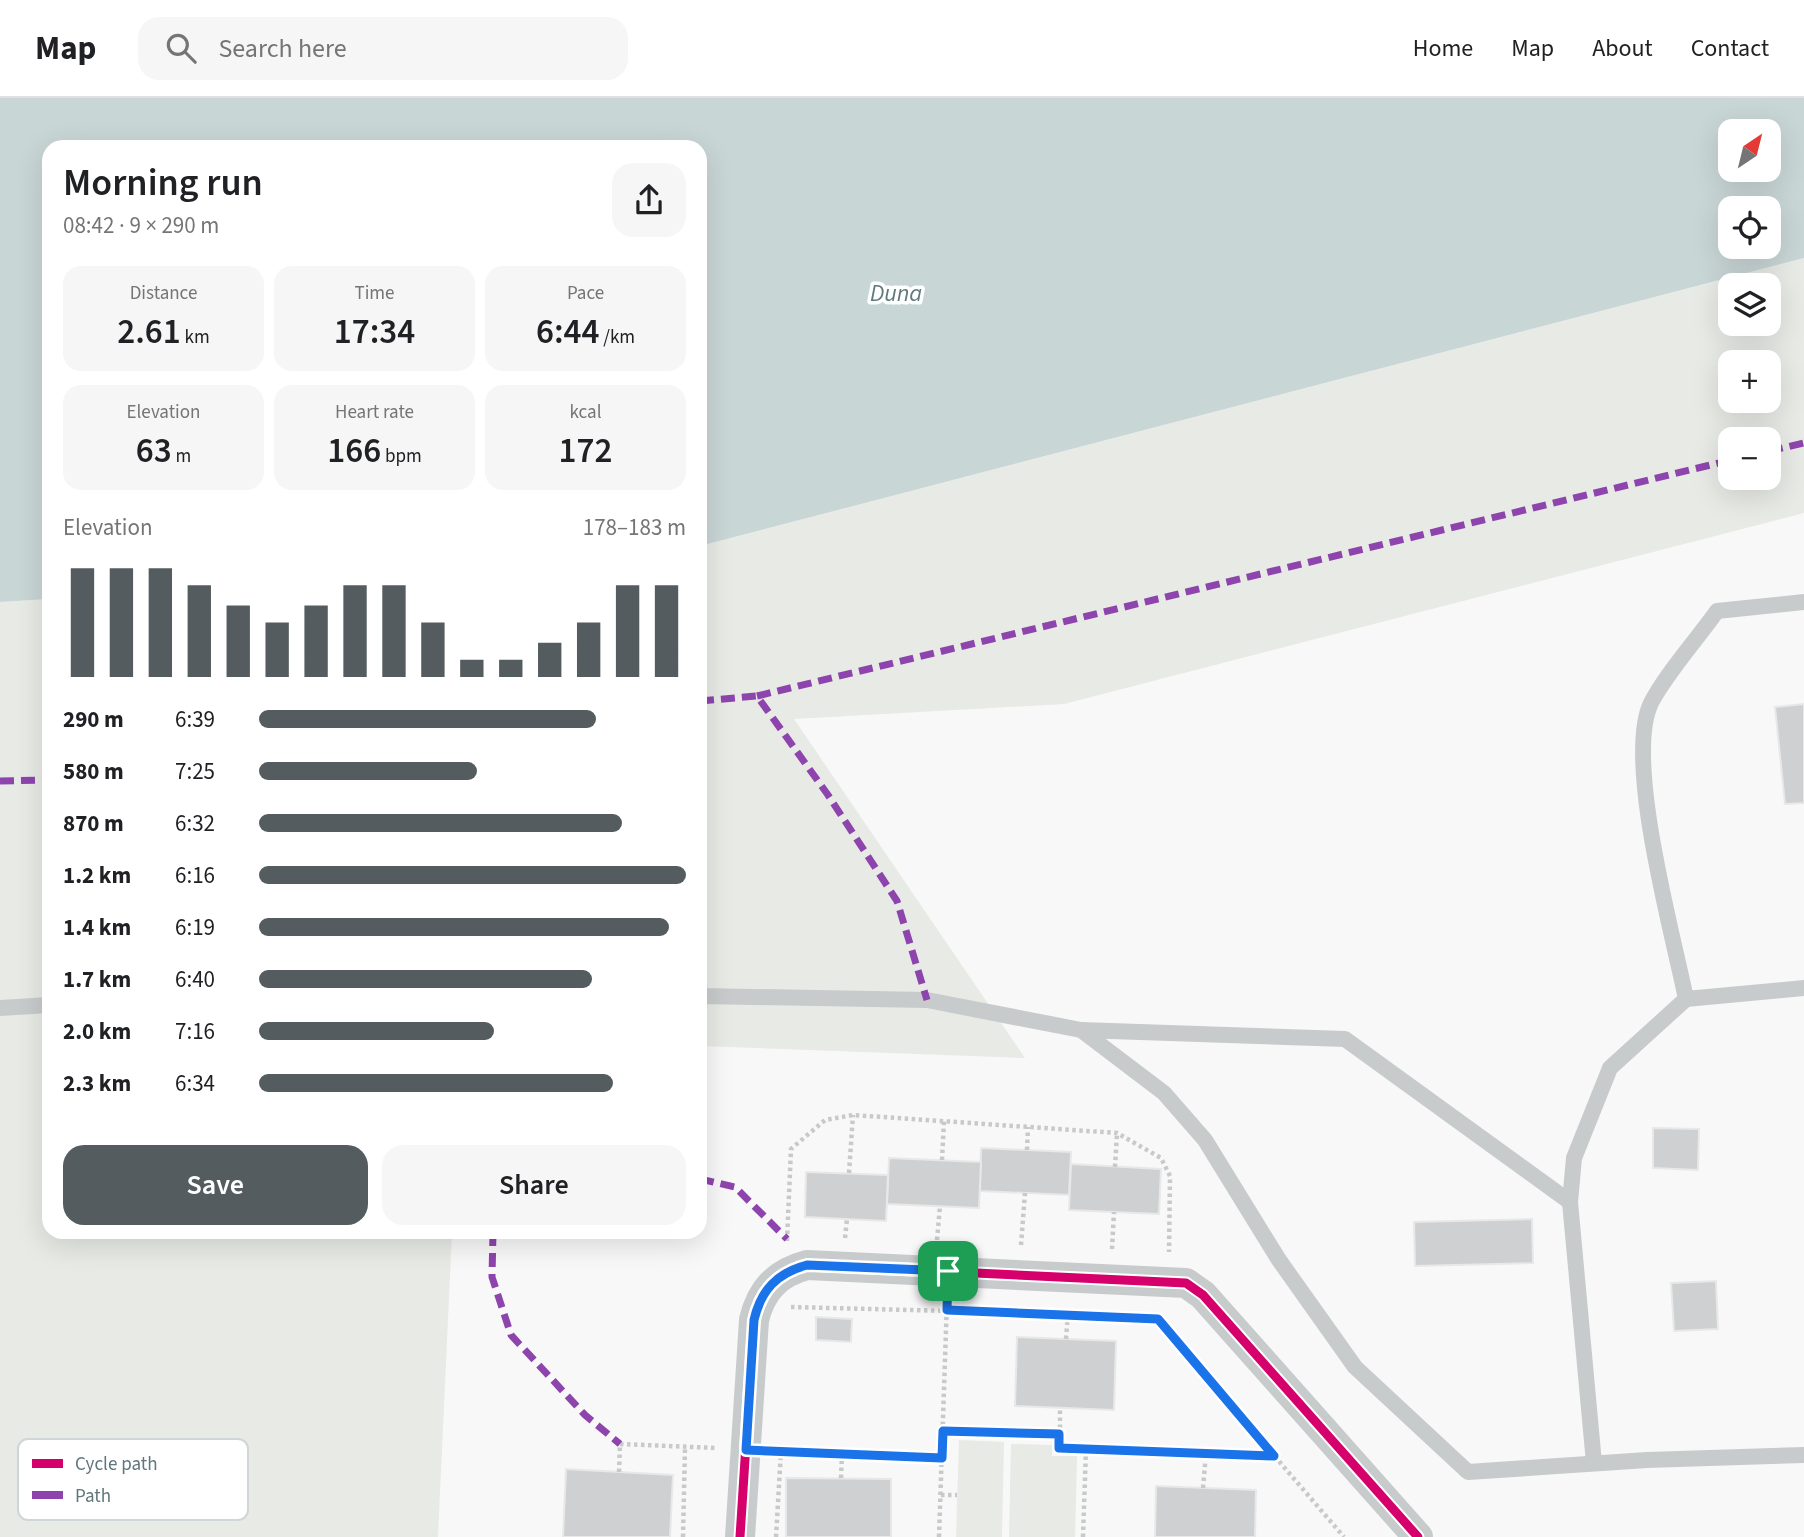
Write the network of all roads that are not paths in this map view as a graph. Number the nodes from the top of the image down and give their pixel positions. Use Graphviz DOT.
graph roads {
  1 [pos="1804,602"];
  2 [pos="1804,988"];
  3 [pos="707,996"];
  4 [pos="1686,999"];
  5 [pos="42,1005"];
  6 [pos="0,1008"];
  7 [pos="1081,1030"];
  8 [pos="1570,1202"];
  9 [pos="1804,1455"];
  10 [pos="1594,1463"];
  11 [pos="740,1537"];
  12 [pos="1418,1537"];
  1 -- 4 [label="lane"];
  2 -- 4 [label="lane"];
  3 -- 7 [label="lane"];
  4 -- 8 [label="lane"];
  5 -- 6 [label="lane"];
  7 -- 8 [label="lane"];
  7 -- 10 [label="lane"];
  8 -- 10 [label="lane"];
  9 -- 10 [label="lane"];
  11 -- 12 [label="street"];
}
